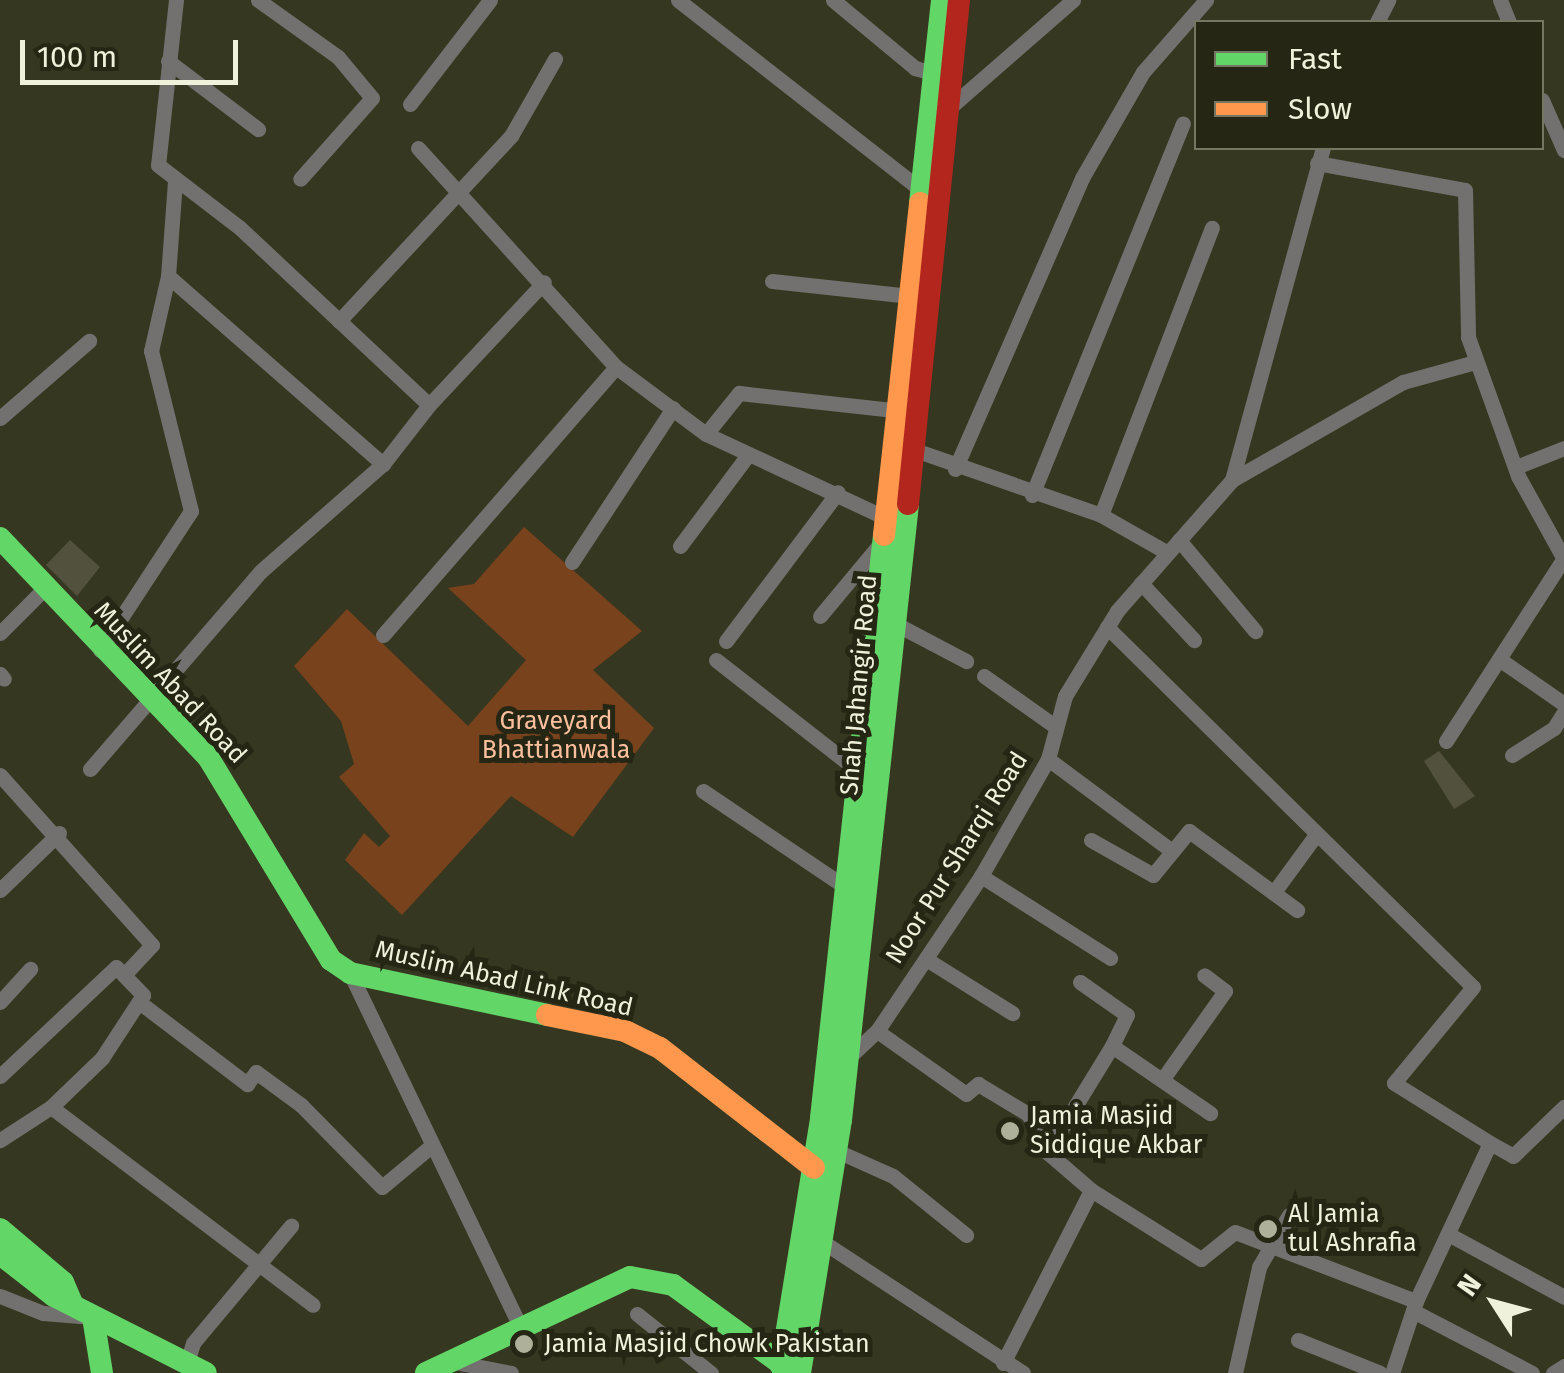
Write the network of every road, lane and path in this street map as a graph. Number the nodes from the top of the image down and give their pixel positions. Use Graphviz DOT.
graph roads {
  1 [pos="176,0"];
  2 [pos="258,0"];
  3 [pos="490,0"];
  4 [pos="678,0"];
  5 [pos="832,0"];
  6 [pos="942,0"];
  7 [pos="959,0"];
  8 [pos="1073,0"];
  9 [pos="1206,0"];
  10 [pos="554,58"];
  11 [pos="168,61"];
  12 [pos="933,73"];
  13 [pos="410,104"];
  14 [pos="1544,105"];
  15 [pos="948,109"];
  16 [pos="1183,124"];
  17 [pos="258,129"];
  18 [pos="418,148"];
  19 [pos="1564,150"];
  20 [pos="1320,155"];
  21 [pos="300,178"];
  22 [pos="175,180"];
  23 [pos="920,189"];
  24 [pos="460,196"];
  25 [pos="1212,228"];
  26 [pos="168,276"];
  27 [pos="772,280"];
  28 [pos="544,282"];
  29 [pos="910,296"];
  30 [pos="340,321"];
  31 [pos="88,341"];
  32 [pos="1475,362"];
  33 [pos="616,368"];
  34 [pos="430,405"];
  35 [pos="672,408"];
  36 [pos="894,410"];
  37 [pos="0,418"];
  38 [pos="706,434"];
  39 [pos="909,448"];
  40 [pos="1564,448"];
  41 [pos="747,456"];
  42 [pos="382,464"];
  43 [pos="1516,467"];
  44 [pos="955,469"];
  45 [pos="1232,480"];
  46 [pos="838,492"];
  47 [pos="1032,495"];
  48 [pos="1101,515"];
  49 [pos="884,516"];
  50 [pos="1559,536"];
  51 [pos="0,538"];
  52 [pos="1180,540"];
  53 [pos="880,544"];
  54 [pos="680,546"];
  55 [pos="1168,553"];
  56 [pos="1564,559"];
  57 [pos="572,562"];
  58 [pos="1141,583"];
  59 [pos="44,589"];
  60 [pos="820,616"];
  61 [pos="892,622"];
  62 [pos="1107,628"];
  63 [pos="1255,631"];
  64 [pos="0,633"];
  65 [pos="383,635"];
  66 [pos="1194,640"];
  67 [pos="726,642"];
  68 [pos="100,650"];
  69 [pos="1499,659"];
  70 [pos="716,660"];
  71 [pos="966,661"];
  72 [pos="984,676"];
  73 [pos="150,700"];
  74 [pos="1564,704"];
  75 [pos="1564,712"];
  76 [pos="1056,728"];
  77 [pos="1446,741"];
  78 [pos="1512,754"];
  79 [pos="1048,759"];
  80 [pos="90,768"];
  81 [pos="857,770"];
  82 [pos="0,775"];
  83 [pos="703,791"];
  84 [pos="58,833"];
  85 [pos="1314,836"];
  86 [pos="1091,840"];
  87 [pos="1170,849"];
  88 [pos="981,876"];
  89 [pos="847,888"];
  90 [pos="0,890"];
  91 [pos="1274,892"];
  92 [pos="1298,910"];
  93 [pos="926,958"];
  94 [pos="1110,958"];
  95 [pos="30,970"];
  96 [pos="350,973"];
  97 [pos="1204,975"];
  98 [pos="124,976"];
  99 [pos="1080,982"];
  100 [pos="0,1002"];
  101 [pos="144,1005"];
  102 [pos="1012,1013"];
  103 [pos="877,1030"];
  104 [pos="1112,1046"];
  105 [pos="836,1060"];
  106 [pos="0,1076"];
  107 [pos="1162,1080"];
  108 [pos="52,1107"];
  109 [pos="1564,1107"];
  110 [pos="1210,1113"];
  111 [pos="0,1140"];
  112 [pos="1490,1143"];
  113 [pos="431,1146"];
  114 [pos="837,1151"];
  115 [pos="1046,1152"];
  116 [pos="814,1168"];
  117 [pos="1091,1190"];
  118 [pos="1289,1215"];
  119 [pos="291,1226"];
  120 [pos="0,1230"];
  121 [pos="966,1235"];
  122 [pos="1450,1235"];
  123 [pos="823,1242"];
  124 [pos="1269,1245"];
  125 [pos="0,1254"];
  126 [pos="258,1264"];
  127 [pos="0,1296"];
  128 [pos="1564,1297"];
  129 [pos="72,1303"];
  130 [pos="313,1306"];
  131 [pos="1415,1306"];
  132 [pos="636,1314"];
  133 [pos="93,1318"];
  134 [pos="520,1326"];
  135 [pos="1298,1340"];
  136 [pos="1003,1363"];
  137 [pos="1564,1366"];
  138 [pos="453,1368"];
  139 [pos="196,1369"];
  140 [pos="790,1371"];
  141 [pos="102,1373"];
  142 [pos="426,1373"];
  143 [pos="511,1373"];
  144 [pos="711,1373"];
  145 [pos="1023,1373"];
  146 [pos="1234,1373"];
  147 [pos="1380,1373"];
  148 [pos="1393,1373"];
  149 [pos="1532,1373"];
  150 [pos="1553,1373"];
  1 -- 11 [label="street"];
  2 -- 21 [label="street"];
  3 -- 13 [label="street"];
  4 -- 23 [label="street"];
  5 -- 12 [label="street"];
  6 -- 12 [label="street, Shah Jahangir Road"];
  7 -- 15 [label="street, Shah Jahangir Road"];
  8 -- 15 [label="street"];
  9 -- 44 [label="street"];
  10 -- 24 [label="street"];
  11 -- 17 [label="street"];
  11 -- 22 [label="street"];
  12 -- 23 [label="street, Shah Jahangir Road"];
  14 -- 19 [label="street"];
  15 -- 39 [label="street, Shah Jahangir Road"];
  16 -- 47 [label="street"];
  18 -- 24 [label="street"];
  20 -- 32 [label="street"];
  20 -- 45 [label="street"];
  22 -- 26 [label="street"];
  22 -- 30 [label="street"];
  23 -- 29 [label="street, Shah Jahangir Road"];
  24 -- 28 [label="street"];
  24 -- 30 [label="street"];
  25 -- 48 [label="street"];
  26 -- 42 [label="street"];
  26 -- 68 [label="street"];
  27 -- 29 [label="street"];
  28 -- 33 [label="street"];
  28 -- 34 [label="street"];
  29 -- 36 [label="street, Shah Jahangir Road"];
  30 -- 34 [label="street"];
  31 -- 37 [label="street"];
  32 -- 43 [label="street"];
  32 -- 45 [label="street"];
  33 -- 35 [label="street"];
  33 -- 65 [label="street"];
  34 -- 42 [label="street"];
  35 -- 38 [label="street"];
  35 -- 57 [label="street"];
  36 -- 38 [label="street"];
  36 -- 49 [label="street, Shah Jahangir Road"];
  38 -- 41 [label="street"];
  39 -- 44 [label="street"];
  39 -- 61 [label="street, Shah Jahangir Road"];
  40 -- 43 [label="street"];
  41 -- 46 [label="street"];
  41 -- 54 [label="street"];
  42 -- 73 [label="street"];
  43 -- 50 [label="street"];
  44 -- 47 [label="street"];
  45 -- 52 [label="street, Noor Pur Sharqi Road"];
  46 -- 49 [label="street"];
  46 -- 67 [label="street"];
  47 -- 48 [label="street"];
  48 -- 55 [label="street"];
  49 -- 53 [label="street, Shah Jahangir Road"];
  50 -- 56 [label="street"];
  51 -- 59 [label="street, Muslim Abad Road"];
  52 -- 55 [label="street, Noor Pur Sharqi Road"];
  52 -- 63 [label="street"];
  53 -- 60 [label="street"];
  53 -- 81 [label="street, Shah Jahangir Road"];
  55 -- 58 [label="street, Noor Pur Sharqi Road"];
  56 -- 69 [label="street"];
  58 -- 62 [label="street, Noor Pur Sharqi Road"];
  58 -- 66 [label="street"];
  59 -- 64 [label="street"];
  59 -- 68 [label="street, Muslim Abad Road"];
  61 -- 71 [label="street"];
  61 -- 105 [label="street, Shah Jahangir Road"];
  62 -- 76 [label="street, Noor Pur Sharqi Road"];
  62 -- 85 [label="street"];
  68 -- 73 [label="street, Muslim Abad Road"];
  69 -- 74 [label="street"];
  69 -- 77 [label="street"];
  70 -- 81 [label="street"];
  72 -- 76 [label="street"];
  73 -- 80 [label="street"];
  73 -- 96 [label="street, Muslim Abad Road"];
  75 -- 78 [label="street"];
  76 -- 79 [label="street, Noor Pur Sharqi Road"];
  79 -- 87 [label="street"];
  79 -- 88 [label="street, Noor Pur Sharqi Road"];
  81 -- 89 [label="street, Shah Jahangir Road"];
  82 -- 84 [label="street"];
  83 -- 89 [label="street"];
  84 -- 90 [label="street"];
  84 -- 98 [label="street"];
  85 -- 91 [label="street"];
  85 -- 112 [label="street"];
  86 -- 87 [label="street"];
  87 -- 91 [label="street"];
  88 -- 93 [label="street, Noor Pur Sharqi Road"];
  88 -- 94 [label="street"];
  89 -- 105 [label="street, Shah Jahangir Road"];
  91 -- 92 [label="street"];
  93 -- 102 [label="street"];
  93 -- 103 [label="street, Noor Pur Sharqi Road"];
  95 -- 100 [label="street"];
  96 -- 113 [label="street, Muslim Abad Link Road"];
  96 -- 116 [label="street, Muslim Abad Link Road"];
  97 -- 107 [label="street"];
  98 -- 101 [label="street"];
  98 -- 106 [label="street"];
  99 -- 104 [label="street"];
  101 -- 108 [label="street"];
  101 -- 113 [label="street"];
  103 -- 105 [label="street, Noor Pur Sharqi Road"];
  103 -- 115 [label="street"];
  104 -- 107 [label="street"];
  104 -- 115 [label="street"];
  105 -- 114 [label="street, Shah Jahangir Road"];
  105 -- 116 [label="street, Shah Jahangir Road"];
  107 -- 110 [label="street"];
  108 -- 111 [label="street"];
  108 -- 126 [label="street"];
  109 -- 112 [label="street"];
  112 -- 122 [label="street"];
  113 -- 134 [label="street, Muslim Abad Link Road"];
  114 -- 121 [label="street"];
  114 -- 123 [label="street, Shah Jahangir Road"];
  115 -- 117 [label="street"];
  116 -- 140 [label="street, Shah Jahangir Road"];
  117 -- 124 [label="street"];
  117 -- 136 [label="street"];
  118 -- 124 [label="street"];
  119 -- 126 [label="street"];
  120 -- 129 [label="street"];
  122 -- 128 [label="street"];
  122 -- 131 [label="street"];
  123 -- 136 [label="street"];
  123 -- 140 [label="street, Shah Jahangir Road"];
  124 -- 131 [label="street"];
  124 -- 146 [label="street"];
  125 -- 129 [label="street"];
  126 -- 130 [label="street"];
  126 -- 139 [label="street"];
  127 -- 133 [label="street"];
  129 -- 133 [label="street"];
  131 -- 148 [label="street"];
  131 -- 149 [label="street"];
  132 -- 144 [label="street"];
  133 -- 139 [label="street"];
  133 -- 141 [label="street"];
  134 -- 138 [label="street"];
  134 -- 140 [label="street"];
  135 -- 147 [label="street"];
  136 -- 145 [label="street"];
  137 -- 150 [label="street"];
  138 -- 142 [label="street"];
  138 -- 143 [label="street"];
}
